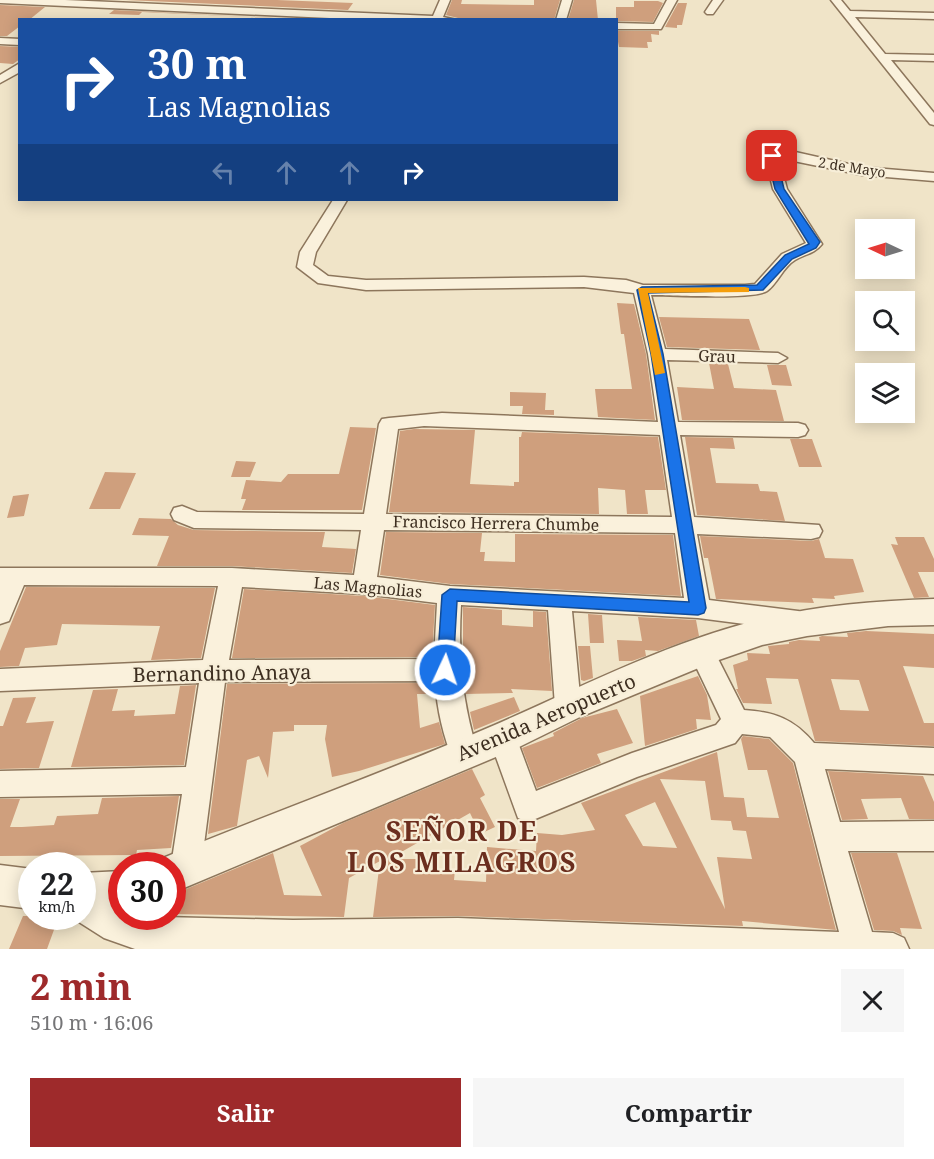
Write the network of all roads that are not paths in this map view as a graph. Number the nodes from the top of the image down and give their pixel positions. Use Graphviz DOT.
graph roads {
  1 [pos="0,0"];
  2 [pos="219,0"];
  3 [pos="445,0"];
  4 [pos="567,0"];
  5 [pos="672,0"];
  6 [pos="718,0"];
  7 [pos="836,0"];
  8 [pos="100,2"];
  9 [pos="211,8"];
  10 [pos="932,11"];
  11 [pos="710,12"];
  12 [pos="325,13"];
  13 [pos="85,14"];
  14 [pos="848,14"];
  15 [pos="201,18"];
  16 [pos="418,18"];
  17 [pos="436,18"];
  18 [pos="562,18"];
  19 [pos="618,26"];
  20 [pos="0,41"];
  21 [pos="18,42"];
  22 [pos="883,57"];
  23 [pos="934,58"];
  24 [pos="18,67"];
  25 [pos="0,80"];
  26 [pos="934,121"];
  27 [pos="934,177"];
  28 [pos="339,201"];
  29 [pos="642,290"];
  30 [pos="657,354"];
  31 [pos="778,358"];
  32 [pos="667,428"];
  33 [pos="798,430"];
  34 [pos="182,514"];
  35 [pos="374,522"];
  36 [pos="685,525"];
  37 [pos="811,531"];
  38 [pos="8,577"];
  39 [pos="232,577"];
  40 [pos="364,585"];
  41 [pos="450,595"];
  42 [pos="559,602"];
  43 [pos="698,608"];
  44 [pos="934,612"];
  45 [pos="0,615"];
  46 [pos="807,623"];
  47 [pos="702,652"];
  48 [pos="445,670"];
  49 [pos="214,671"];
  50 [pos="0,680"];
  51 [pos="568,705"];
  52 [pos="736,722"];
  53 [pos="503,738"];
  54 [pos="464,753"];
  55 [pos="807,756"];
  56 [pos="934,761"];
  57 [pos="197,780"];
  58 [pos="0,784"];
  59 [pos="934,836"];
  60 [pos="828,837"];
  61 [pos="183,852"];
  62 [pos="186,868"];
  63 [pos="0,885"];
  64 [pos="18,887"];
  65 [pos="96,915"];
  66 [pos="293,943"];
  67 [pos="748,948"];
  68 [pos="860,948"];
  69 [pos="894,949"];
  1 -- 8 [label="street"];
  2 -- 9 [label="street"];
  3 -- 17 [label="street"];
  4 -- 18 [label="street"];
  5 -- 19 [label="street"];
  6 -- 11 [label="street"];
  7 -- 14 [label="street"];
  8 -- 9 [label="street"];
  8 -- 13 [label="street"];
  9 -- 12 [label="street"];
  9 -- 15 [label="street"];
  10 -- 14 [label="street"];
  12 -- 16 [label="street"];
  14 -- 22 [label="street"];
  20 -- 21 [label="street"];
  22 -- 23 [label="street"];
  22 -- 26 [label="street"];
  24 -- 25 [label="street"];
  27 -- 29 [label="street, 2 de Mayo"];
  28 -- 29 [label="street"];
  29 -- 30 [label="street"];
  30 -- 31 [label="street, Grau"];
  30 -- 32 [label="street"];
  32 -- 33 [label="street"];
  32 -- 35 [label="street"];
  32 -- 36 [label="street"];
  34 -- 35 [label="street, Francisco Herrera Chumbe"];
  35 -- 36 [label="street, Francisco Herrera Chumbe"];
  35 -- 40 [label="street"];
  36 -- 37 [label="street, Francisco Herrera Chumbe"];
  36 -- 43 [label="street"];
  38 -- 39 [label="street, Las Magnolias"];
  38 -- 45 [label="street"];
  39 -- 40 [label="street, Las Magnolias"];
  39 -- 49 [label="street"];
  40 -- 41 [label="street, Las Magnolias"];
  41 -- 42 [label="street, Las Magnolias"];
  41 -- 48 [label="street"];
  42 -- 43 [label="street, Las Magnolias"];
  42 -- 51 [label="street"];
  43 -- 46 [label="street, Las Magnolias"];
  44 -- 46 [label="street, Avenida Aeropuerto"];
  46 -- 47 [label="street, Avenida Aeropuerto"];
  47 -- 51 [label="street, Avenida Aeropuerto"];
  47 -- 52 [label="street"];
  48 -- 49 [label="street, Bernandino Anaya"];
  48 -- 54 [label="street"];
  49 -- 50 [label="street, Bernandino Anaya"];
  49 -- 57 [label="street"];
  51 -- 53 [label="street, Avenida Aeropuerto"];
  52 -- 53 [label="street"];
  52 -- 55 [label="street"];
  53 -- 54 [label="street, Avenida Aeropuerto"];
  54 -- 62 [label="street, Avenida Aeropuerto"];
  55 -- 56 [label="street"];
  55 -- 60 [label="street"];
  57 -- 58 [label="street"];
  57 -- 61 [label="street"];
  59 -- 60 [label="street"];
  60 -- 68 [label="street"];
  63 -- 64 [label="street"];
  65 -- 66 [label="street"];
  66 -- 67 [label="street"];
  67 -- 68 [label="street"];
  68 -- 69 [label="street"];
}
